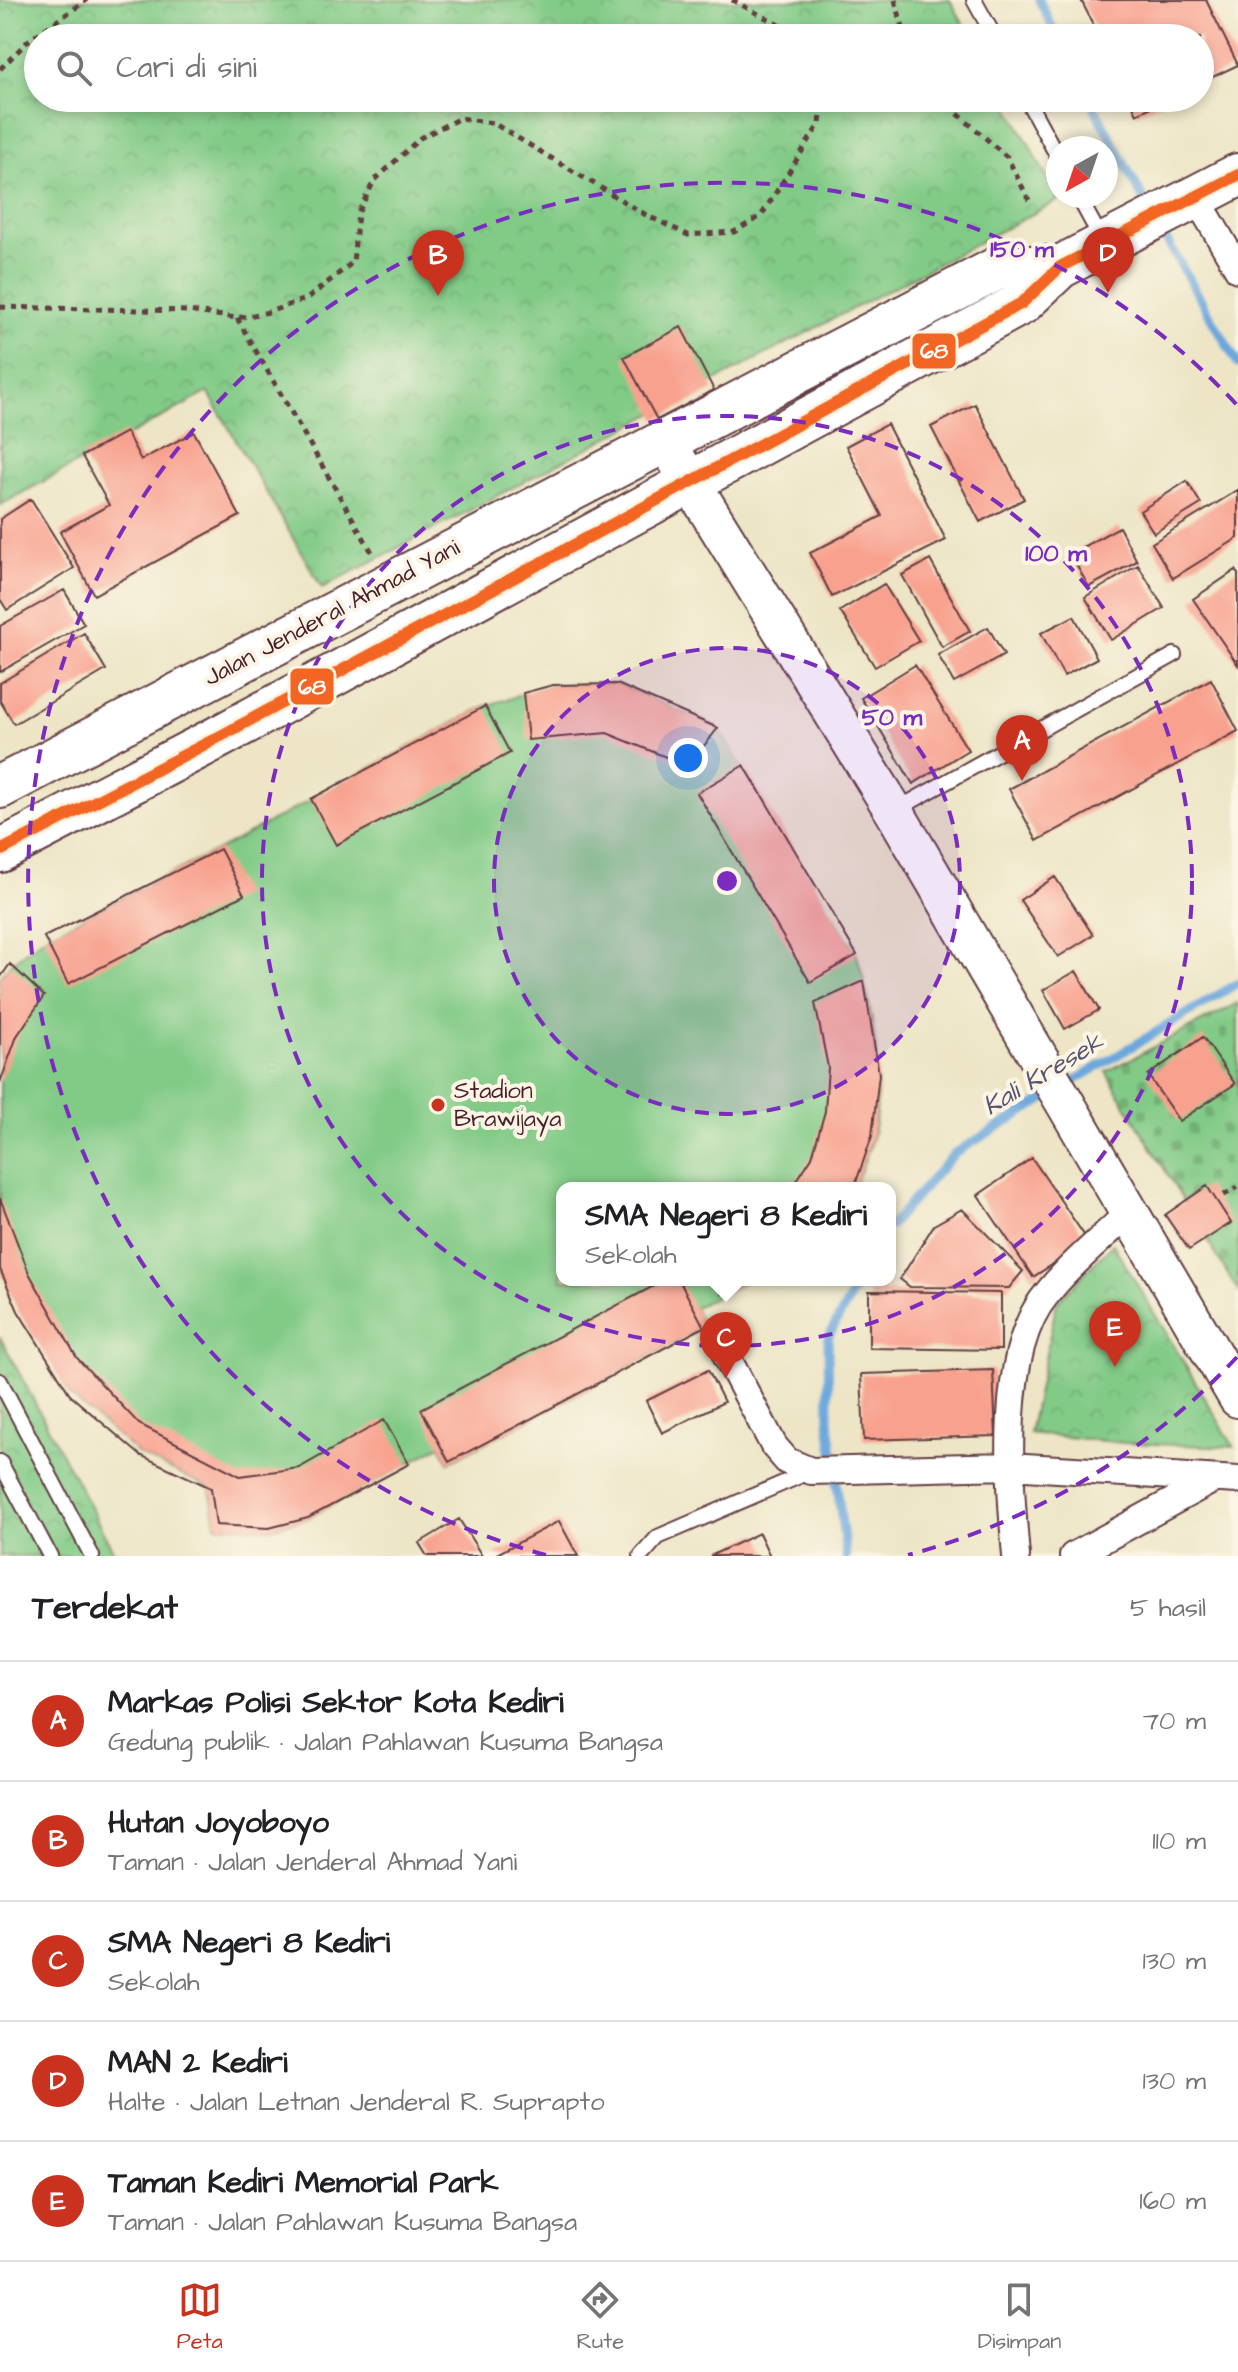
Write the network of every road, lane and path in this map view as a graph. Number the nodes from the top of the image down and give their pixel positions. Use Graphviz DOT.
graph roads {
  1 [pos="87,0"];
  2 [pos="732,0"];
  3 [pos="895,0"];
  4 [pos="974,0"];
  5 [pos="52,24"];
  6 [pos="778,24"];
  7 [pos="902,24"];
  8 [pos="987,24"];
  9 [pos="24,45"];
  10 [pos="0,69"];
  11 [pos="821,112"];
  12 [pos="956,112"];
  13 [pos="1034,112"];
  14 [pos="1047,136"];
  15 [pos="1238,175"];
  16 [pos="1029,200"];
  17 [pos="1182,205"];
  18 [pos="1087,208"];
  19 [pos="1111,241"];
  20 [pos="1060,267"];
  21 [pos="1238,269"];
  22 [pos="0,307"];
  23 [pos="237,318"];
  24 [pos="664,439"];
  25 [pos="688,483"];
  26 [pos="389,582"];
  27 [pos="1174,655"];
  28 [pos="190,687"];
  29 [pos="215,739"];
  30 [pos="0,787"];
  31 [pos="894,811"];
  32 [pos="0,851"];
  33 [pos="1238,1187"];
  34 [pos="1224,1195"];
  35 [pos="1128,1213"];
  36 [pos="727,1357"];
  37 [pos="0,1381"];
  38 [pos="1234,1382"];
  39 [pos="0,1462"];
  40 [pos="1009,1466"];
  41 [pos="811,1471"];
  42 [pos="1225,1480"];
  43 [pos="50,1556"];
  44 [pos="92,1556"];
  45 [pos="641,1556"];
  46 [pos="1016,1556"];
  47 [pos="1073,1556"];
  1 -- 5 [label="path"];
  2 -- 6 [label="path"];
  3 -- 7 [label="path"];
  4 -- 8 [label="lane"];
  9 -- 10 [label="path"];
  11 -- 23 [label="path"];
  12 -- 16 [label="path"];
  13 -- 14 [label="lane"];
  15 -- 17 [label="main road"];
  17 -- 19 [label="main road"];
  17 -- 21 [label="street"];
  18 -- 19 [label="lane"];
  19 -- 20 [label="main road"];
  20 -- 24 [label="main road, Jalan Jenderal Ahmad Yani"];
  20 -- 25 [label="main road"];
  22 -- 23 [label="path"];
  23 -- 26 [label="path"];
  24 -- 25 [label="main road"];
  24 -- 26 [label="main road, Jalan Jenderal Ahmad Yani"];
  25 -- 29 [label="main road"];
  25 -- 31 [label="main road"];
  26 -- 28 [label="main road, Jalan Jenderal Ahmad Yani"];
  27 -- 31 [label="lane"];
  28 -- 29 [label="main road"];
  28 -- 30 [label="main road, Jalan Jenderal Ahmad Yani"];
  29 -- 32 [label="main road"];
  31 -- 35 [label="main road"];
  33 -- 34 [label="path"];
  35 -- 38 [label="main road"];
  35 -- 40 [label="street"];
  36 -- 41 [label="street"];
  37 -- 44 [label="lane"];
  39 -- 43 [label="lane"];
  40 -- 41 [label="street"];
  40 -- 42 [label="street"];
  40 -- 46 [label="street"];
  41 -- 45 [label="lane"];
  42 -- 47 [label="street"];
}
